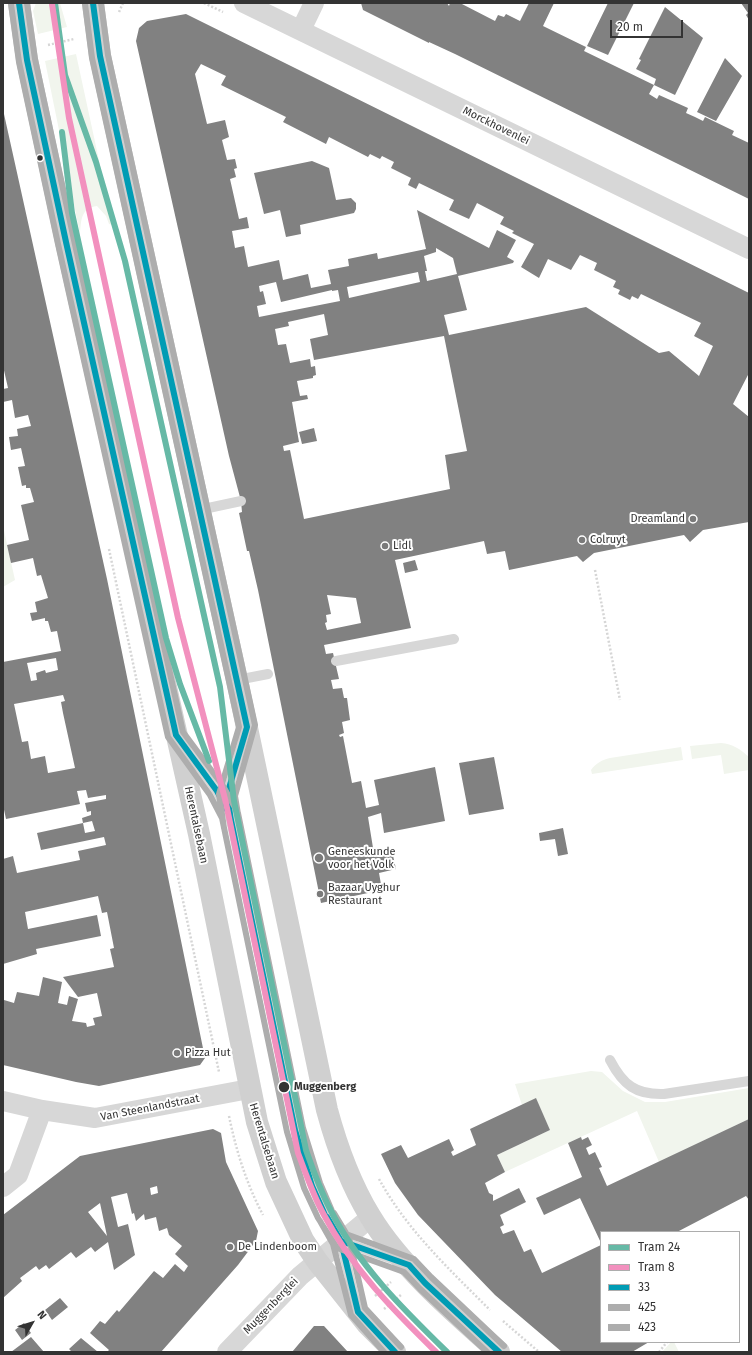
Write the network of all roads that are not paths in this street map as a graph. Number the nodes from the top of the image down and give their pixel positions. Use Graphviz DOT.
graph roads {
  1 [pos="19,3"];
  2 [pos="93,3"];
  3 [pos="244,3"];
  4 [pos="314,3"];
  5 [pos="301,30"];
  6 [pos="749,248"];
  7 [pos="241,501"];
  8 [pos="199,510"];
  9 [pos="454,639"];
  10 [pos="336,661"];
  11 [pos="268,674"];
  12 [pos="237,680"];
  13 [pos="247,728"];
  14 [pos="176,735"];
  15 [pos="230,815"];
  16 [pos="610,1060"];
  17 [pos="749,1081"];
  18 [pos="249,1089"];
  19 [pos="3,1101"];
  20 [pos="42,1110"];
  21 [pos="3,1187"];
  22 [pos="371,1217"];
  23 [pos="341,1241"];
  24 [pos="317,1261"];
  25 [pos="415,1271"];
  26 [pos="362,1318"];
  27 [pos="227,1352"];
  28 [pos="395,1352"];
  29 [pos="500,1352"];
  1 -- 14 [label="main road, Herentalsebaan"];
  2 -- 8 [label="main road"];
  3 -- 5 [label="street, Morckhovenlei"];
  4 -- 5 [label="street"];
  5 -- 6 [label="street, Morckhovenlei"];
  7 -- 8 [label="lane"];
  8 -- 12 [label="main road"];
  9 -- 10 [label="lane"];
  11 -- 12 [label="lane"];
  12 -- 13 [label="main road"];
  13 -- 15 [label="lane"];
  13 -- 22 [label="main road"];
  14 -- 15 [label="lane"];
  14 -- 18 [label="main road, Herentalsebaan"];
  15 -- 23 [label="lane"];
  16 -- 17 [label="lane"];
  18 -- 20 [label="street, Van Steenlandstraat"];
  18 -- 24 [label="main road, Herentalsebaan"];
  19 -- 20 [label="street, Van Steenlandstraat"];
  20 -- 21 [label="street"];
  22 -- 23 [label="street"];
  22 -- 25 [label="main road"];
  23 -- 24 [label="street"];
  23 -- 25 [label="lane"];
  23 -- 26 [label="lane"];
  24 -- 26 [label="main road, Herentalsebaan"];
  24 -- 27 [label="street, Muggenberglei"];
  25 -- 29 [label="main road"];
  26 -- 28 [label="main road, Herentalsebaan"];
}
